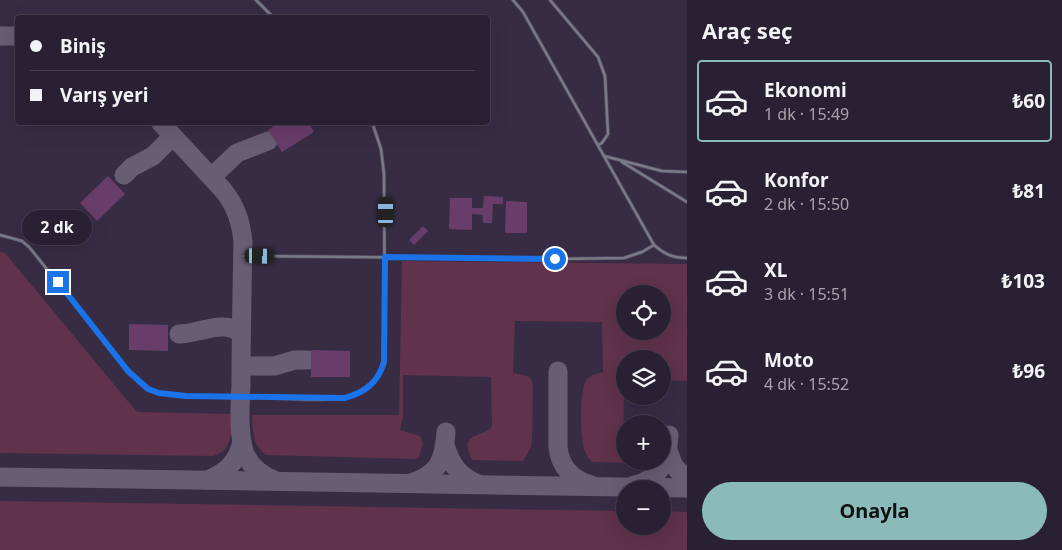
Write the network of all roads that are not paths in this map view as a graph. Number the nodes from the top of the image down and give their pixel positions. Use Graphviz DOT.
graph roads {
  1 [pos="256,0"];
  2 [pos="513,0"];
  3 [pos="550,0"];
  4 [pos="271,15"];
  5 [pos="373,125"];
  6 [pos="598,145"];
  7 [pos="604,156"];
  8 [pos="620,161"];
  9 [pos="687,172"];
  10 [pos="687,202"];
  11 [pos="0,235"];
  12 [pos="654,245"];
  13 [pos="243,256"];
  14 [pos="385,257"];
  15 [pos="687,258"];
  1 -- 4 [label="lane"];
  2 -- 6 [label="lane"];
  3 -- 6 [label="lane"];
  5 -- 14 [label="lane"];
  6 -- 7 [label="lane"];
  7 -- 8 [label="lane"];
  7 -- 12 [label="lane"];
  8 -- 9 [label="lane"];
  8 -- 10 [label="lane"];
  11 -- 14 [label="lane"];
  12 -- 14 [label="lane"];
  12 -- 15 [label="lane"];
  13 -- 14 [label="lane"];
}
